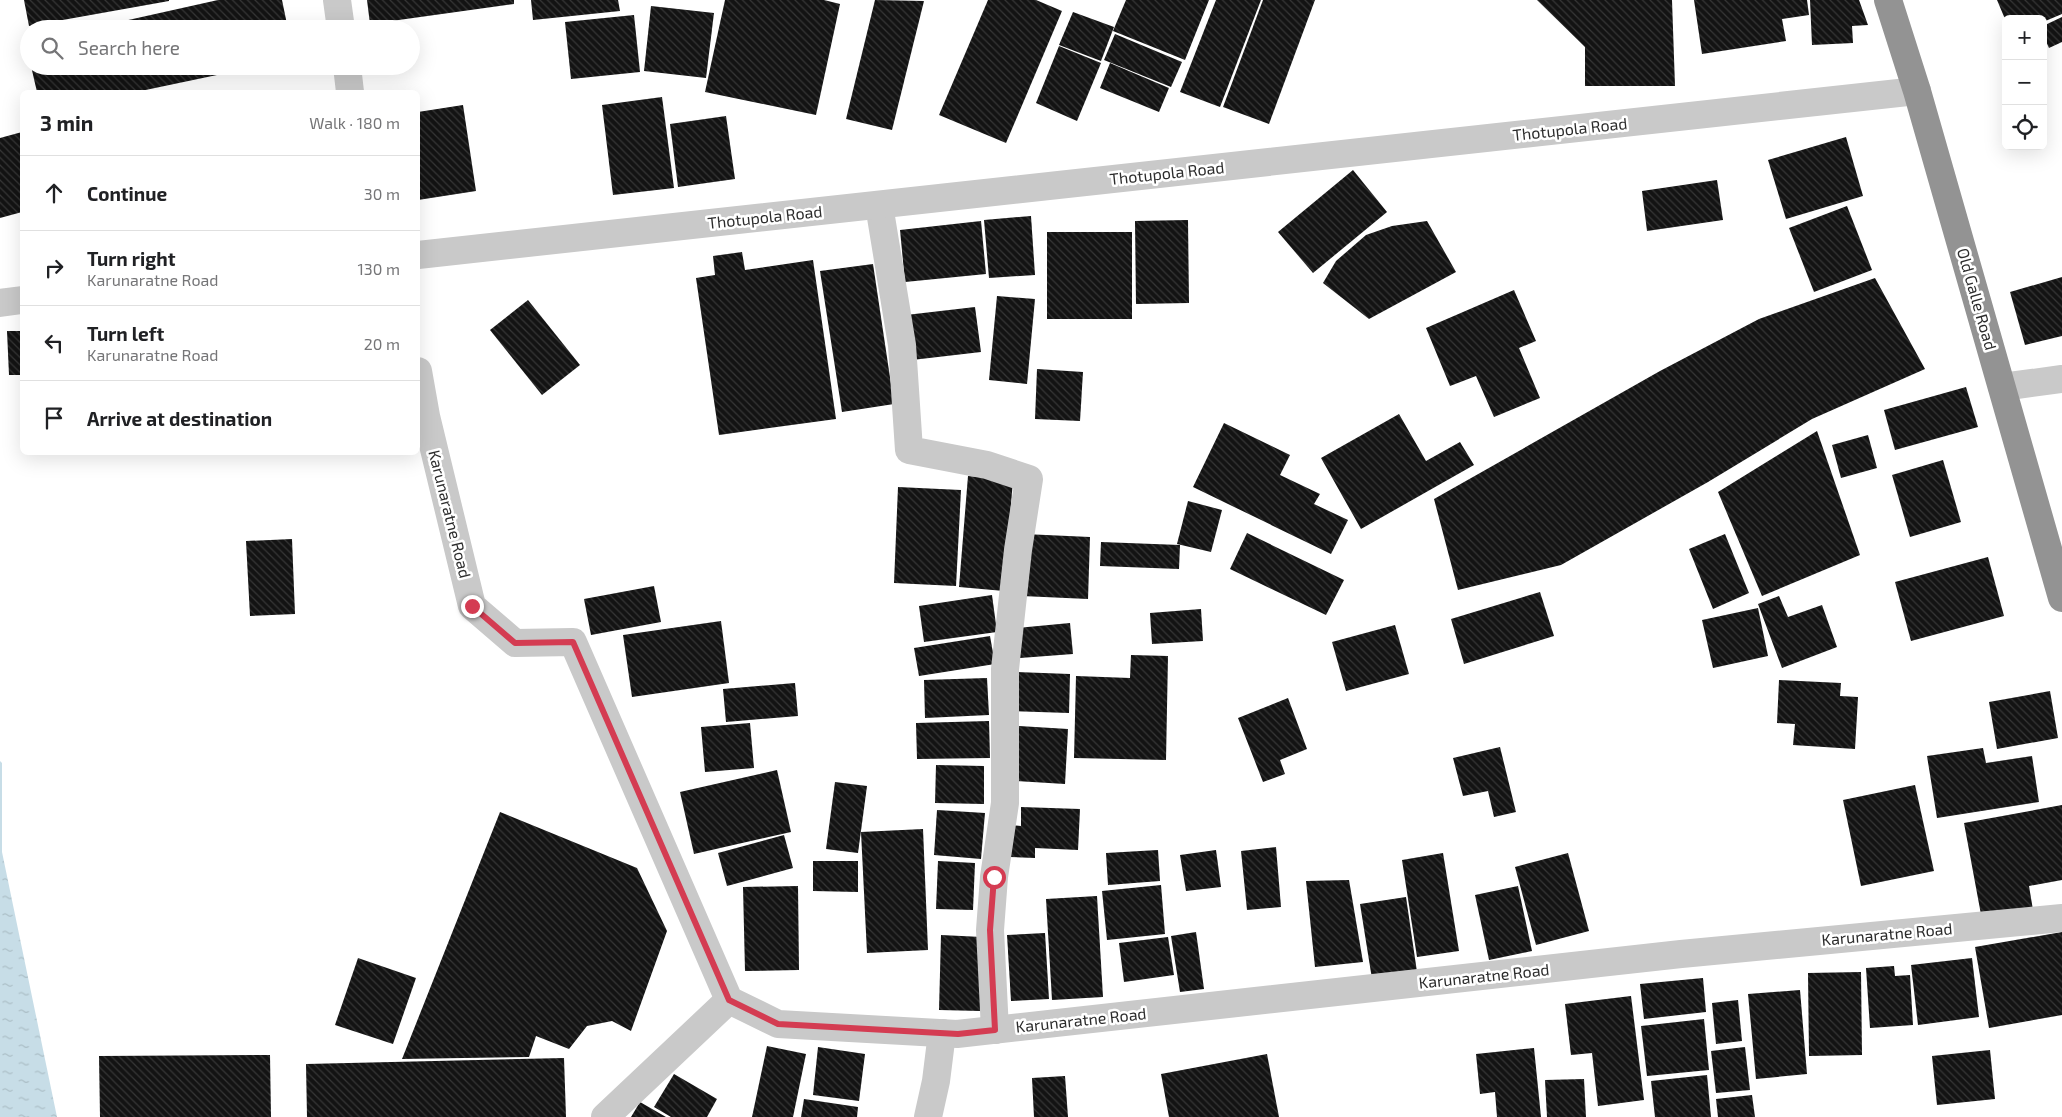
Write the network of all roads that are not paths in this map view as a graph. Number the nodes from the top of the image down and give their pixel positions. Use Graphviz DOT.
graph roads {
  1 [pos="337,0"];
  2 [pos="1888,0"];
  3 [pos="340,20"];
  4 [pos="348,75"];
  5 [pos="350,90"];
  6 [pos="1917,90"];
  7 [pos="879,205"];
  8 [pos="420,256"];
  9 [pos="20,300"];
  10 [pos="0,303"];
  11 [pos="2062,379"];
  12 [pos="420,382"];
  13 [pos="2002,387"];
  14 [pos="2062,598"];
  15 [pos="2062,918"];
  16 [pos="729,1000"];
  17 [pos="995,1030"];
  18 [pos="942,1033"];
  19 [pos="605,1117"];
  20 [pos="928,1117"];
  1 -- 3 [label="street"];
  2 -- 6 [label="highway, Old Galle Road"];
  4 -- 5 [label="street"];
  6 -- 7 [label="street, Thotupola Road"];
  6 -- 13 [label="highway, Old Galle Road"];
  7 -- 8 [label="street, Thotupola Road"];
  7 -- 17 [label="street"];
  9 -- 10 [label="street"];
  11 -- 13 [label="street"];
  12 -- 16 [label="street, Karunaratne Road"];
  13 -- 14 [label="highway, Old Galle Road"];
  15 -- 17 [label="street, Karunaratne Road"];
  16 -- 18 [label="street, Karunaratne Road"];
  16 -- 19 [label="street"];
  17 -- 18 [label="street, Karunaratne Road"];
  18 -- 20 [label="street"];
}
